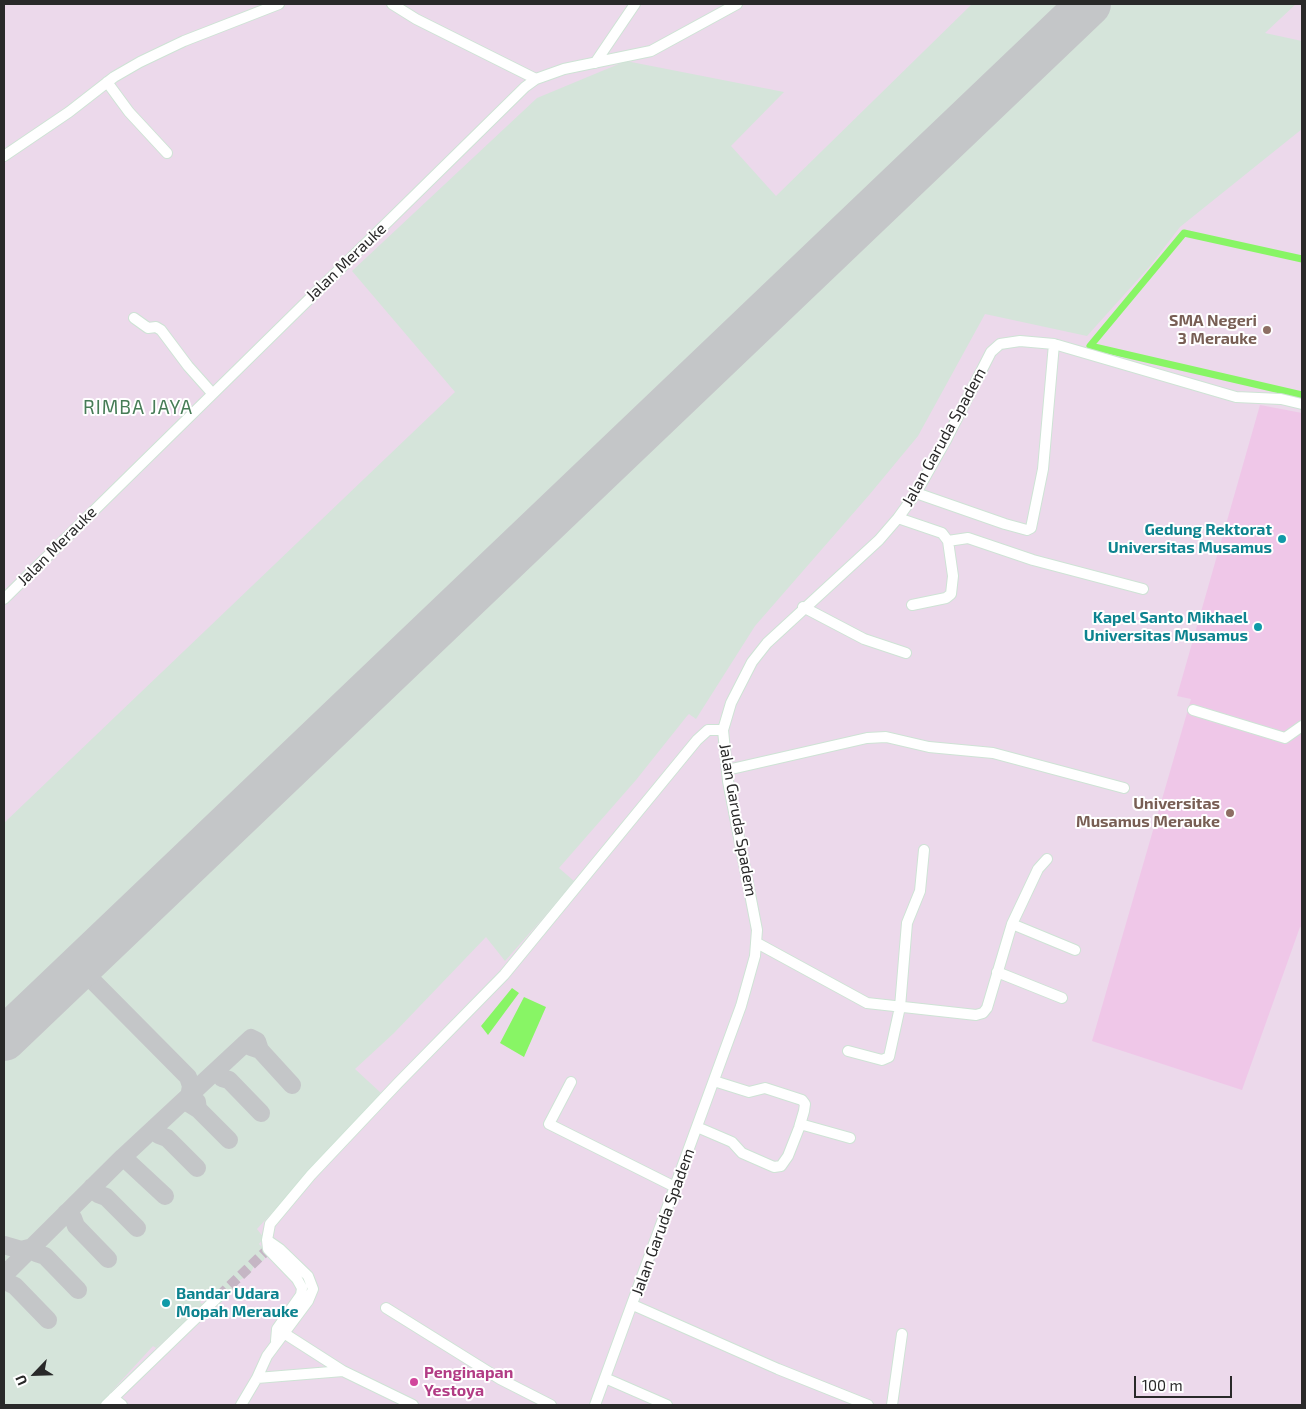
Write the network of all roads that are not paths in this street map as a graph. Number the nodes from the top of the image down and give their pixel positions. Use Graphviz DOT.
graph roads {
  1 [pos="279,4"];
  2 [pos="392,4"];
  3 [pos="634,4"];
  4 [pos="738,4"];
  5 [pos="595,63"];
  6 [pos="536,80"];
  7 [pos="107,82"];
  8 [pos="167,153"];
  9 [pos="4,156"];
  10 [pos="134,318"];
  11 [pos="1054,344"];
  12 [pos="212,393"];
  13 [pos="1302,404"];
  14 [pos="916,493"];
  15 [pos="898,518"];
  16 [pos="948,541"];
  17 [pos="1144,589"];
  18 [pos="4,599"];
  19 [pos="912,605"];
  20 [pos="804,608"];
  21 [pos="906,653"];
  22 [pos="1193,710"];
  23 [pos="1302,726"];
  24 [pos="723,730"];
  25 [pos="727,770"];
  26 [pos="1124,788"];
  27 [pos="924,850"];
  28 [pos="1047,859"];
  29 [pos="1012,924"];
  30 [pos="757,943"];
  31 [pos="1075,950"];
  32 [pos="997,972"];
  33 [pos="1062,998"];
  34 [pos="900,1007"];
  35 [pos="848,1051"];
  36 [pos="714,1080"];
  37 [pos="571,1082"];
  38 [pos="800,1124"];
  39 [pos="697,1127"];
  40 [pos="850,1138"];
  41 [pos="675,1187"];
  42 [pos="219,1296"];
  43 [pos="633,1304"];
  44 [pos="386,1308"];
  45 [pos="281,1331"];
  46 [pos="902,1334"];
  47 [pos="343,1371"];
  48 [pos="258,1378"];
  49 [pos="605,1378"];
  50 [pos="110,1402"];
  51 [pos="122,1405"];
  52 [pos="241,1405"];
  53 [pos="414,1405"];
  54 [pos="551,1405"];
  55 [pos="595,1405"];
  56 [pos="666,1405"];
  57 [pos="868,1405"];
  58 [pos="892,1405"];
  1 -- 7 [label="street"];
  2 -- 6 [label="street"];
  3 -- 5 [label="street"];
  4 -- 5 [label="street, Jalan Merauke"];
  5 -- 6 [label="street, Jalan Merauke"];
  6 -- 12 [label="street, Jalan Merauke"];
  7 -- 8 [label="street"];
  7 -- 9 [label="street"];
  10 -- 12 [label="street"];
  11 -- 13 [label="street, Jalan Garuda Spadem"];
  11 -- 14 [label="street, Jalan Garuda Spadem"];
  11 -- 14 [label="street"];
  12 -- 18 [label="street, Jalan Merauke"];
  14 -- 15 [label="street, Jalan Garuda Spadem"];
  15 -- 16 [label="street"];
  15 -- 20 [label="street, Jalan Garuda Spadem"];
  16 -- 17 [label="street"];
  16 -- 19 [label="street"];
  20 -- 21 [label="street"];
  20 -- 24 [label="street, Jalan Garuda Spadem"];
  22 -- 23 [label="street"];
  24 -- 25 [label="street, Jalan Garuda Spadem"];
  24 -- 45 [label="street"];
  25 -- 26 [label="street"];
  25 -- 30 [label="street, Jalan Garuda Spadem"];
  27 -- 34 [label="street"];
  28 -- 29 [label="street"];
  29 -- 31 [label="street"];
  29 -- 32 [label="street"];
  30 -- 34 [label="street"];
  30 -- 36 [label="street, Jalan Garuda Spadem"];
  32 -- 33 [label="street"];
  32 -- 34 [label="street"];
  34 -- 35 [label="street"];
  36 -- 38 [label="street"];
  36 -- 39 [label="street, Jalan Garuda Spadem"];
  37 -- 41 [label="street"];
  38 -- 39 [label="street"];
  38 -- 40 [label="street"];
  39 -- 41 [label="street, Jalan Garuda Spadem"];
  41 -- 43 [label="street, Jalan Garuda Spadem"];
  42 -- 50 [label="street"];
  43 -- 49 [label="street, Jalan Garuda Spadem"];
  43 -- 57 [label="street"];
  44 -- 54 [label="street"];
  45 -- 47 [label="street"];
  45 -- 48 [label="street"];
  46 -- 58 [label="street"];
  47 -- 48 [label="street"];
  47 -- 53 [label="street"];
  48 -- 52 [label="street"];
  49 -- 55 [label="street, Jalan Garuda Spadem"];
  49 -- 56 [label="street"];
  50 -- 51 [label="street"];
}
